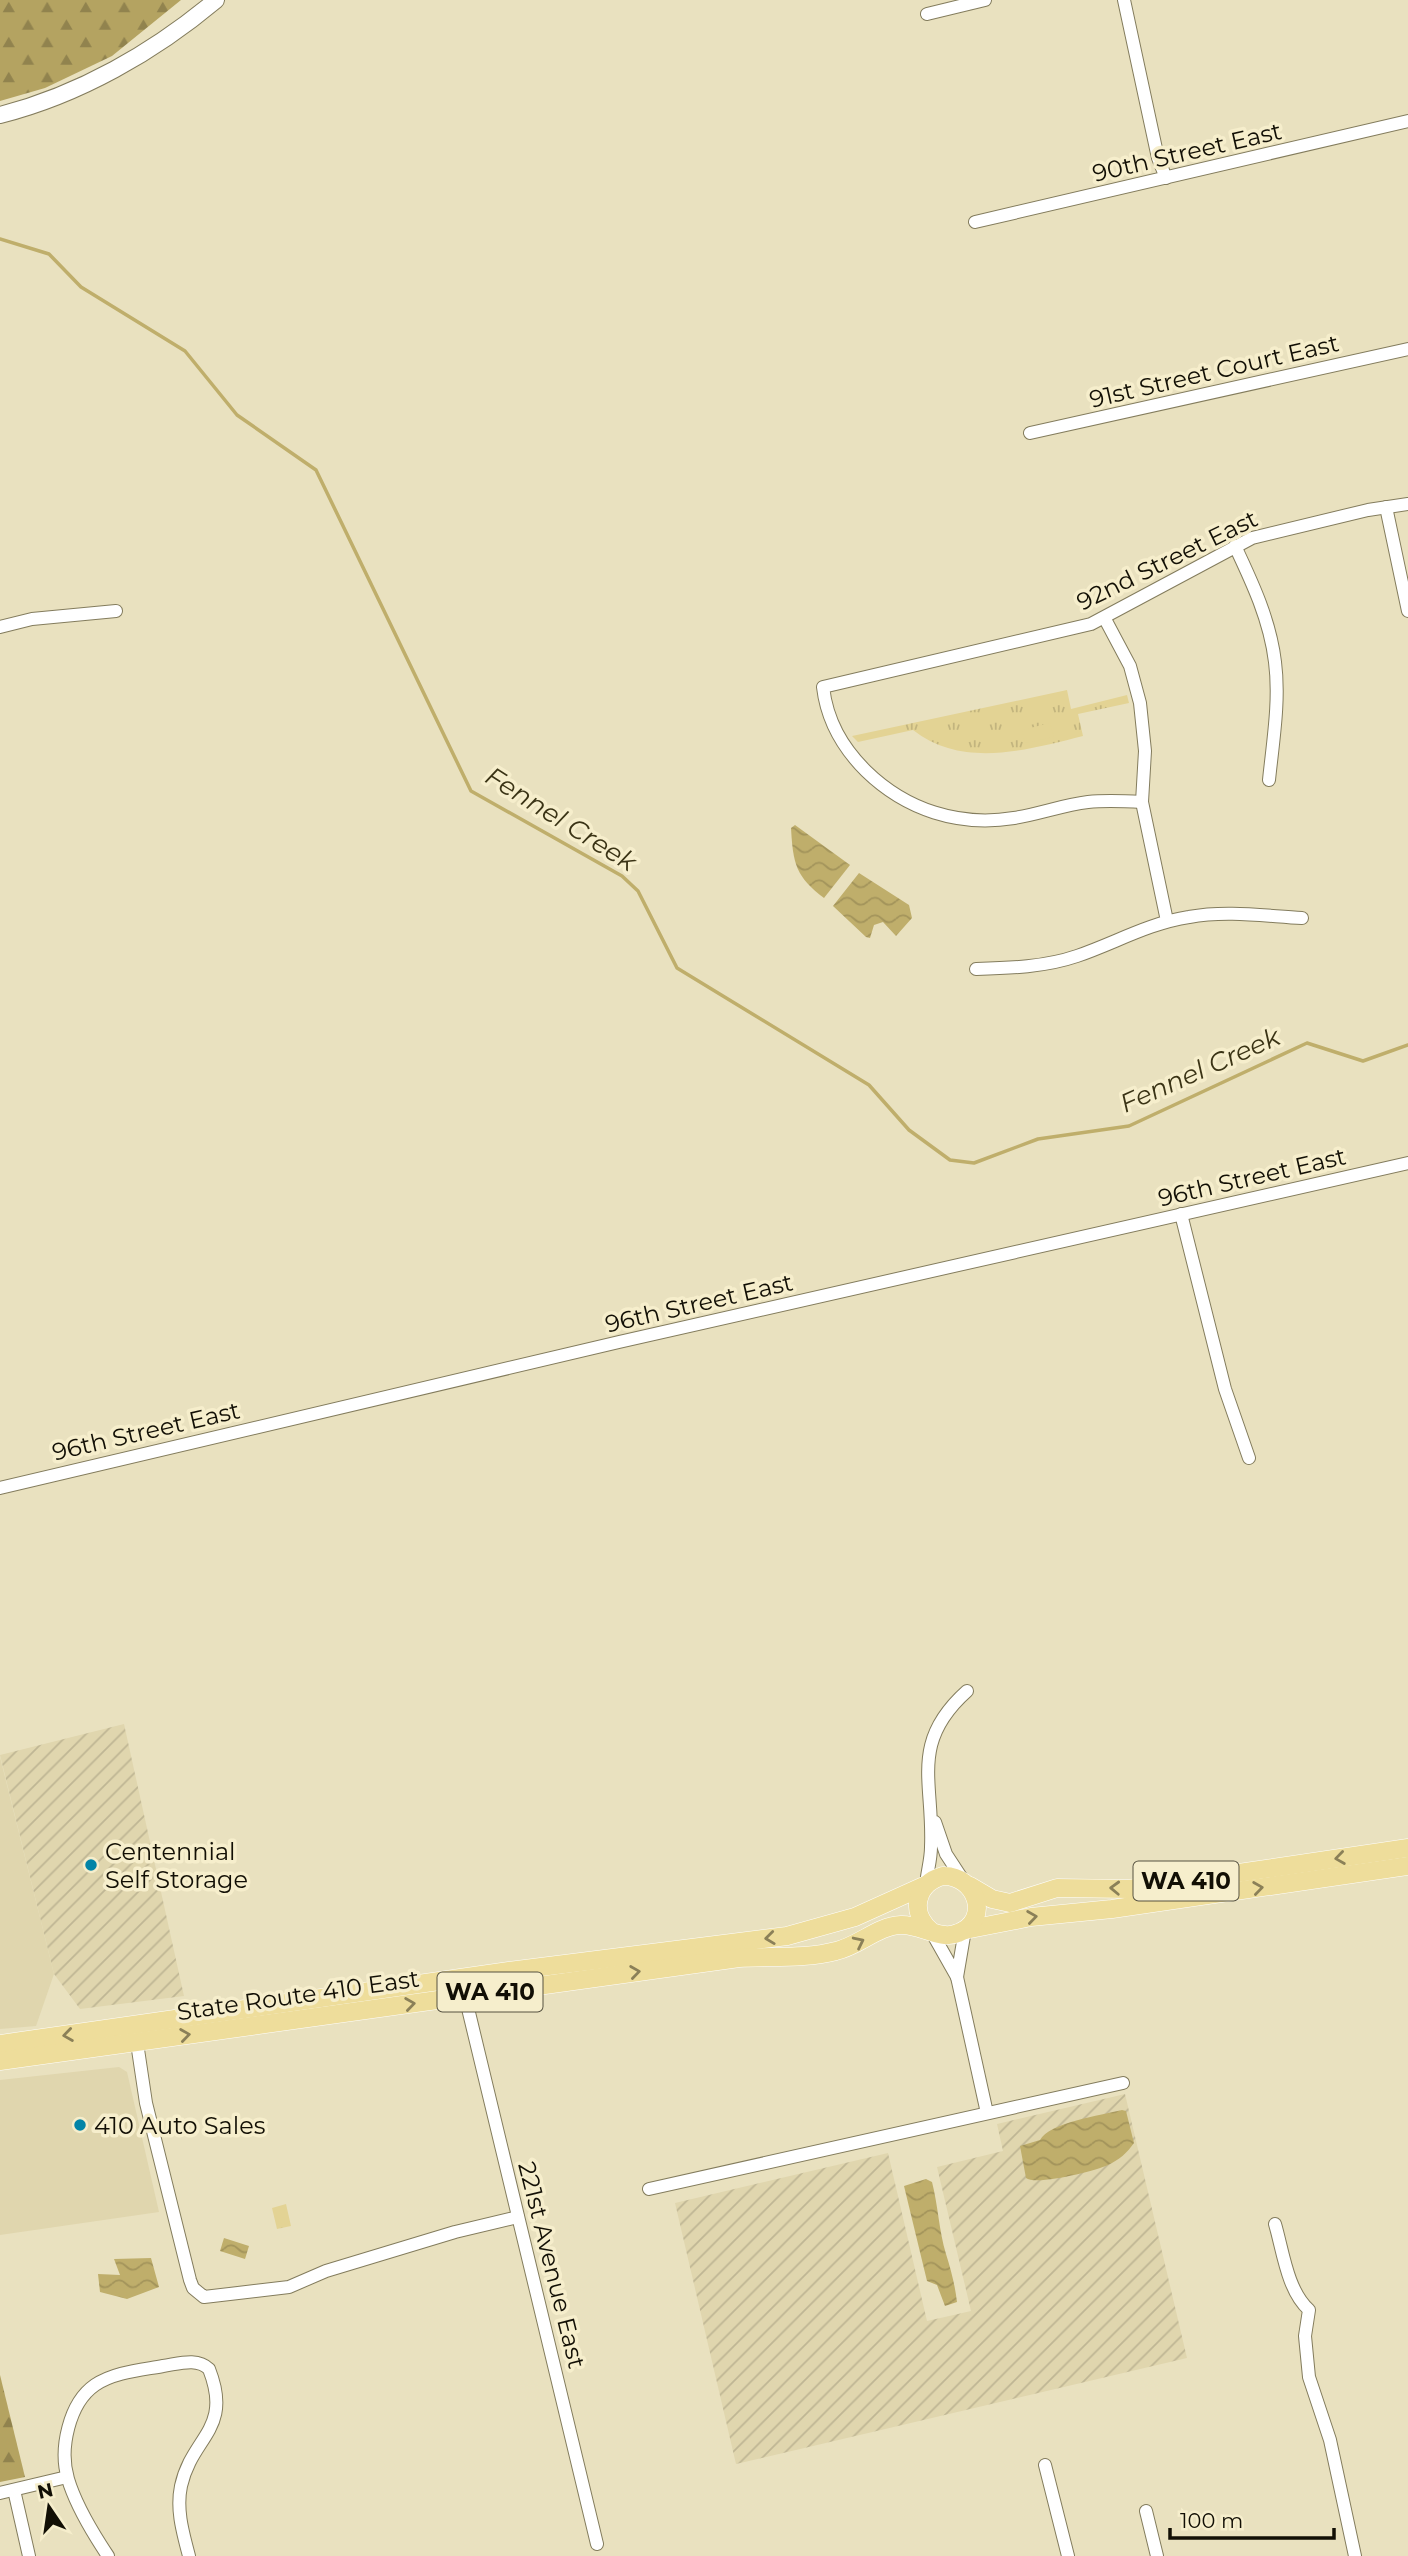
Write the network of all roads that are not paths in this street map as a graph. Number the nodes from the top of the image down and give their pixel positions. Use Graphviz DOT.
graph roads {
  1 [pos="216,0"];
  2 [pos="985,0"];
  3 [pos="1124,0"];
  4 [pos="927,14"];
  5 [pos="0,115"];
  6 [pos="1408,121"];
  7 [pos="1166,178"];
  8 [pos="975,222"];
  9 [pos="1408,349"];
  10 [pos="1030,433"];
  11 [pos="1408,504"];
  12 [pos="1386,508"];
  13 [pos="1235,545"];
  14 [pos="116,611"];
  15 [pos="1408,611"];
  16 [pos="1105,619"];
  17 [pos="0,627"];
  18 [pos="1269,780"];
  19 [pos="1142,802"];
  20 [pos="1302,918"];
  21 [pos="1167,921"];
  22 [pos="976,969"];
  23 [pos="1408,1163"];
  24 [pos="1181,1214"];
  25 [pos="1249,1458"];
  26 [pos="0,1488"];
  27 [pos="967,1691"];
  28 [pos="929,1801"];
  29 [pos="1408,1848"];
  30 [pos="1408,1866"];
  31 [pos="967,1883"];
  32 [pos="926,1885"];
  33 [pos="965,1930"];
  34 [pos="931,1931"];
  35 [pos="957,1977"];
  36 [pos="465,1996"];
  37 [pos="136,2034"];
  38 [pos="0,2044"];
  39 [pos="0,2061"];
  40 [pos="1123,2083"];
  41 [pos="987,2113"];
  42 [pos="649,2189"];
  43 [pos="518,2217"];
  44 [pos="1275,2224"];
  45 [pos="1045,2465"];
  46 [pos="67,2477"];
  47 [pos="14,2490"];
  48 [pos="0,2493"];
  49 [pos="1146,2511"];
  50 [pos="597,2544"];
  51 [pos="29,2556"];
  52 [pos="108,2556"];
  53 [pos="189,2556"];
  54 [pos="1068,2556"];
  55 [pos="1157,2556"];
  56 [pos="1355,2556"];
  1 -- 5 [label="street"];
  2 -- 4 [label="street"];
  3 -- 7 [label="street"];
  6 -- 7 [label="street, 90th Street East"];
  7 -- 8 [label="street, 90th Street East"];
  9 -- 10 [label="street, 91st Street Court East"];
  11 -- 12 [label="street, 92nd Street East"];
  12 -- 13 [label="street, 92nd Street East"];
  12 -- 15 [label="street"];
  13 -- 16 [label="street, 92nd Street East"];
  13 -- 18 [label="street"];
  14 -- 17 [label="street"];
  16 -- 19 [label="street"];
  16 -- 19 [label="street, 92nd Street East"];
  19 -- 21 [label="street"];
  20 -- 21 [label="street"];
  21 -- 22 [label="street"];
  23 -- 24 [label="street, 96th Street East"];
  24 -- 25 [label="street"];
  24 -- 26 [label="street, 96th Street East"];
  27 -- 28 [label="street"];
  28 -- 31 [label="street"];
  28 -- 32 [label="street"];
  29 -- 31 [label="main road, WA 410, one-way"];
  33 -- 30 [label="main road, WA 410, one-way"];
  31 -- 32 [label="main road, WA 410"];
  31 -- 33 [label="main road"];
  32 -- 34 [label="main road"];
  32 -- 37 [label="main road, State Route 410 East / WA 410, one-way"];
  33 -- 34 [label="main road, WA 410"];
  33 -- 35 [label="street"];
  34 -- 35 [label="street"];
  36 -- 34 [label="main road, State Route 410 East / WA 410, one-way"];
  35 -- 41 [label="street"];
  37 -- 36 [label="main road, State Route 410 East / WA 410, one-way"];
  36 -- 43 [label="street, 221st Avenue East"];
  37 -- 38 [label="main road, State Route 410 East / WA 410, one-way"];
  37 -- 39 [label="main road, State Route 410 East / WA 410"];
  37 -- 43 [label="street"];
  40 -- 41 [label="street"];
  41 -- 42 [label="street"];
  43 -- 50 [label="street, 221st Avenue East"];
  44 -- 56 [label="street"];
  45 -- 54 [label="street"];
  46 -- 47 [label="street"];
  46 -- 52 [label="street"];
  46 -- 53 [label="street"];
  47 -- 48 [label="street"];
  47 -- 51 [label="street"];
  49 -- 55 [label="street"];
}
